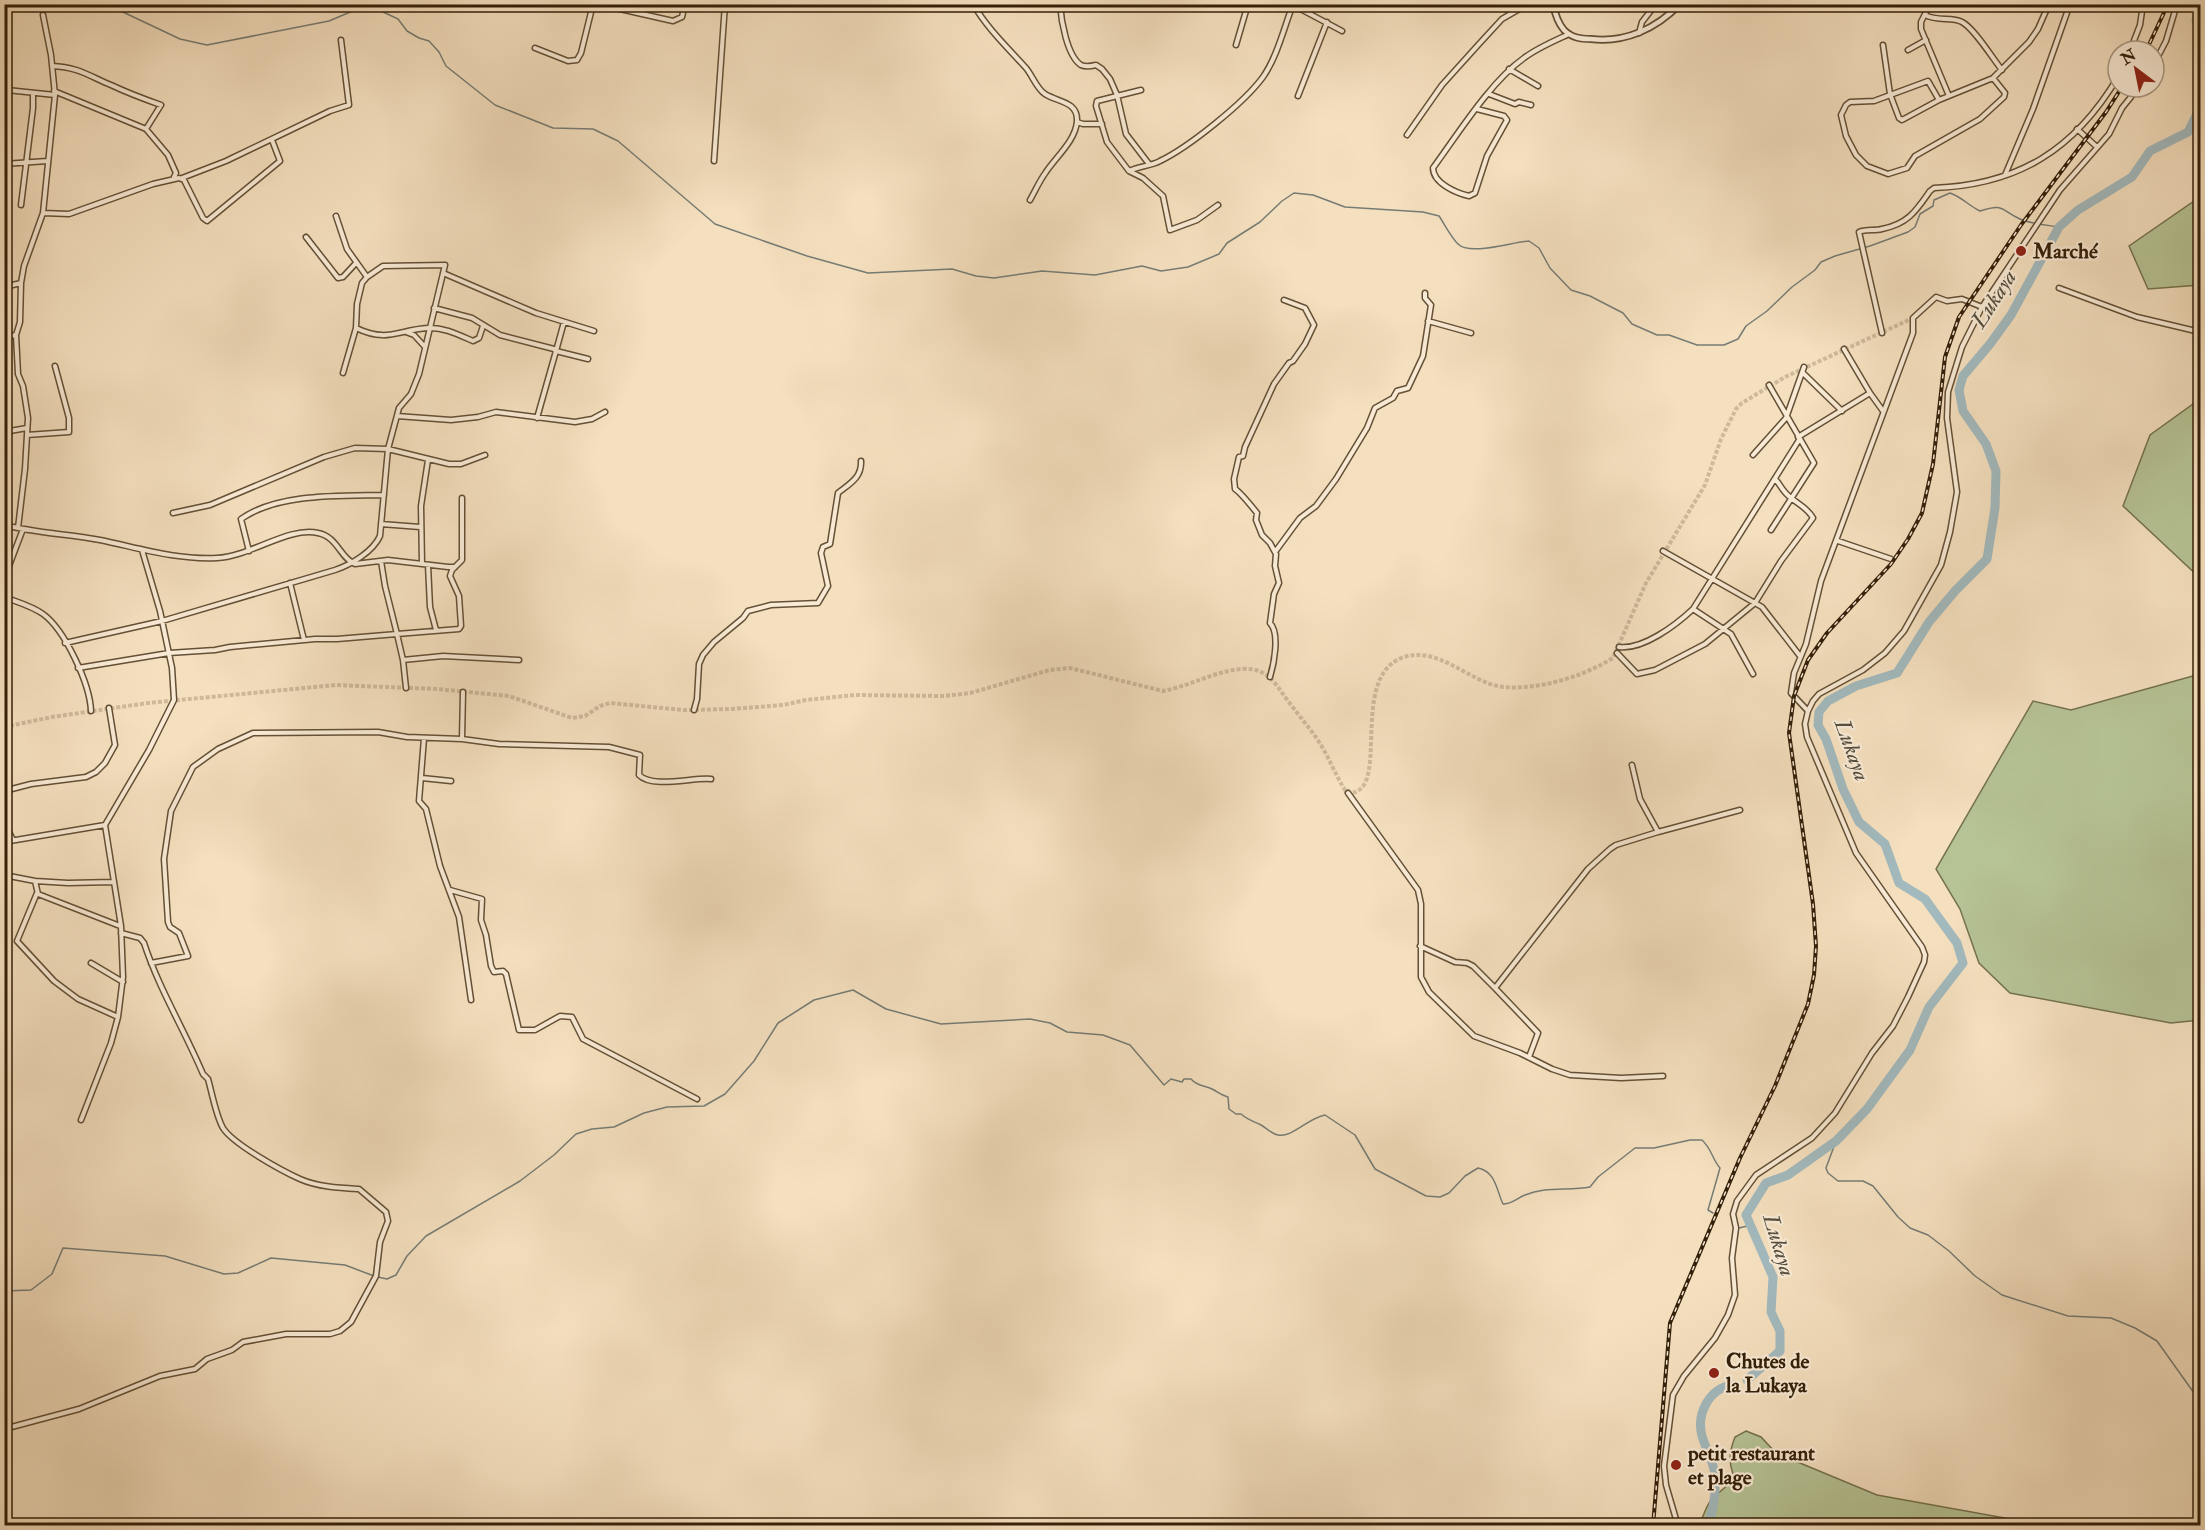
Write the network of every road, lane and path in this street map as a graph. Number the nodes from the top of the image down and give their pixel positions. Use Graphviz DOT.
graph roads {
  1 [pos="593,4"];
  2 [pos="598,4"];
  3 [pos="686,4"];
  4 [pos="725,4"];
  5 [pos="973,4"];
  6 [pos="1060,4"];
  7 [pos="1248,4"];
  8 [pos="1528,4"];
  9 [pos="1553,4"];
  10 [pos="1656,4"];
  11 [pos="1680,4"];
  12 [pos="1923,4"];
  13 [pos="2049,4"];
  14 [pos="2070,4"];
  15 [pos="2143,4"];
  16 [pos="2177,4"];
  17 [pos="1293,5"];
  18 [pos="43,15"];
  19 [pos="1925,15"];
  20 [pos="1327,22"];
  21 [pos="1342,31"];
  22 [pos="1639,33"];
  23 [pos="1569,34"];
  24 [pos="2135,39"];
  25 [pos="341,40"];
  26 [pos="1926,40"];
  27 [pos="2166,41"];
  28 [pos="1236,45"];
  29 [pos="1883,45"];
  30 [pos="535,48"];
  31 [pos="1908,50"];
  32 [pos="52,66"];
  33 [pos="1509,69"];
  34 [pos="2002,70"];
  35 [pos="1993,78"];
  36 [pos="1538,86"];
  37 [pos="1141,90"];
  38 [pos="2106,92"];
  39 [pos="4,93"];
  40 [pos="55,93"];
  41 [pos="33,94"];
  42 [pos="1489,94"];
  43 [pos="1890,94"];
  44 [pos="1116,95"];
  45 [pos="1298,96"];
  46 [pos="1948,96"];
  47 [pos="2129,99"];
  48 [pos="1940,100"];
  49 [pos="1531,105"];
  50 [pos="1477,109"];
  51 [pos="1077,122"];
  52 [pos="1102,124"];
  53 [pos="146,129"];
  54 [pos="2077,129"];
  55 [pos="1407,135"];
  56 [pos="272,140"];
  57 [pos="2097,147"];
  58 [pos="47,161"];
  59 [pos="714,161"];
  60 [pos="27,163"];
  61 [pos="4,164"];
  62 [pos="1149,164"];
  63 [pos="1129,171"];
  64 [pos="2004,176"];
  65 [pos="174,178"];
  66 [pos="182,178"];
  67 [pos="1030,200"];
  68 [pos="21,205"];
  69 [pos="1218,205"];
  70 [pos="43,213"];
  71 [pos="336,216"];
  72 [pos="306,237"];
  73 [pos="356,263"];
  74 [pos="442,273"];
  75 [pos="367,277"];
  76 [pos="21,283"];
  77 [pos="4,287"];
  78 [pos="2060,288"];
  79 [pos="1425,293"];
  80 [pos="1284,300"];
  81 [pos="1982,307"];
  82 [pos="434,308"];
  83 [pos="1428,321"];
  84 [pos="564,322"];
  85 [pos="483,326"];
  86 [pos="356,328"];
  87 [pos="430,328"];
  88 [pos="594,331"];
  89 [pos="406,332"];
  90 [pos="2200,332"];
  91 [pos="1471,333"];
  92 [pos="1882,333"];
  93 [pos="16,334"];
  94 [pos="4,337"];
  95 [pos="425,347"];
  96 [pos="1844,349"];
  97 [pos="556,351"];
  98 [pos="588,358"];
  99 [pos="55,366"];
  100 [pos="343,374"];
  101 [pos="1769,386"];
  102 [pos="1870,393"];
  103 [pos="1842,411"];
  104 [pos="1883,411"];
  105 [pos="605,412"];
  106 [pos="397,416"];
  107 [pos="537,418"];
  108 [pos="1786,418"];
  109 [pos="27,428"];
  110 [pos="4,432"];
  111 [pos="27,435"];
  112 [pos="1799,439"];
  113 [pos="388,449"];
  114 [pos="485,455"];
  115 [pos="1753,455"];
  116 [pos="428,460"];
  117 [pos="861,461"];
  118 [pos="1775,479"];
  119 [pos="384,495"];
  120 [pos="462,498"];
  121 [pos="1792,498"];
  122 [pos="173,513"];
  123 [pos="381,524"];
  124 [pos="4,525"];
  125 [pos="420,527"];
  126 [pos="20,528"];
  127 [pos="1771,530"];
  128 [pos="1838,541"];
  129 [pos="142,550"];
  130 [pos="249,551"];
  131 [pos="1663,551"];
  132 [pos="1275,552"];
  133 [pos="1891,559"];
  134 [pos="381,561"];
  135 [pos="351,562"];
  136 [pos="422,564"];
  137 [pos="428,565"];
  138 [pos="455,567"];
  139 [pos="4,579"];
  140 [pos="1712,579"];
  141 [pos="290,583"];
  142 [pos="4,597"];
  143 [pos="1755,603"];
  144 [pos="1693,609"];
  145 [pos="162,621"];
  146 [pos="1725,629"];
  147 [pos="436,630"];
  148 [pos="397,634"];
  149 [pos="304,640"];
  150 [pos="65,642"];
  151 [pos="169,653"];
  152 [pos="1800,656"];
  153 [pos="403,660"];
  154 [pos="519,660"];
  155 [pos="78,668"];
  156 [pos="1753,675"];
  157 [pos="1270,677"];
  158 [pos="406,687"];
  159 [pos="463,692"];
  160 [pos="109,708"];
  161 [pos="694,710"];
  162 [pos="91,711"];
  163 [pos="1808,711"];
  164 [pos="424,738"];
  165 [pos="462,739"];
  166 [pos="1632,765"];
  167 [pos="422,778"];
  168 [pos="711,778"];
  169 [pos="451,781"];
  170 [pos="4,791"];
  171 [pos="1348,793"];
  172 [pos="1740,810"];
  173 [pos="4,822"];
  174 [pos="105,825"];
  175 [pos="1658,832"];
  176 [pos="14,840"];
  177 [pos="4,842"];
  178 [pos="4,874"];
  179 [pos="35,880"];
  180 [pos="113,882"];
  181 [pos="450,890"];
  182 [pos="37,893"];
  183 [pos="121,926"];
  184 [pos="122,933"];
  185 [pos="1420,946"];
  186 [pos="91,963"];
  187 [pos="151,963"];
  188 [pos="123,982"];
  189 [pos="1495,988"];
  190 [pos="471,1000"];
  191 [pos="118,1017"];
  192 [pos="1529,1057"];
  193 [pos="1663,1076"];
  194 [pos="697,1099"];
  195 [pos="81,1120"];
  196 [pos="4,1429"];
  197 [pos="1678,1526"];
  1 -- 30 [label="street"];
  2 -- 3 [label="street"];
  4 -- 59 [label="street"];
  5 -- 51 [label="street"];
  6 -- 44 [label="street"];
  7 -- 28 [label="street"];
  8 -- 55 [label="street"];
  9 -- 23 [label="street"];
  10 -- 22 [label="street"];
  11 -- 22 [label="street"];
  12 -- 19 [label="street"];
  13 -- 34 [label="street"];
  14 -- 64 [label="street"];
  15 -- 24 [label="street"];
  16 -- 27 [label="street"];
  17 -- 20 [label="street"];
  17 -- 62 [label="street"];
  18 -- 32 [label="street"];
  19 -- 26 [label="street"];
  19 -- 34 [label="street"];
  20 -- 21 [label="street"];
  20 -- 45 [label="street"];
  22 -- 23 [label="street"];
  23 -- 33 [label="street"];
  25 -- 56 [label="street"];
  26 -- 31 [label="street"];
  26 -- 46 [label="street"];
  29 -- 43 [label="street"];
  32 -- 40 [label="street"];
  32 -- 53 [label="street"];
  33 -- 36 [label="street"];
  33 -- 42 [label="street"];
  34 -- 35 [label="street"];
  35 -- 43 [label="street"];
  35 -- 46 [label="street"];
  37 -- 44 [label="street"];
  38 -- 54 [label="street"];
  39 -- 41 [label="street"];
  40 -- 41 [label="street"];
  40 -- 53 [label="street"];
  40 -- 58 [label="street"];
  41 -- 60 [label="street"];
  42 -- 49 [label="street"];
  42 -- 50 [label="street"];
  43 -- 48 [label="street"];
  43 -- 48 [label="street"];
  44 -- 52 [label="street"];
  44 -- 62 [label="street"];
  46 -- 48 [label="street"];
  47 -- 57 [label="street"];
  50 -- 50 [label="street"];
  51 -- 52 [label="street"];
  51 -- 67 [label="street"];
  52 -- 63 [label="street"];
  53 -- 65 [label="street"];
  54 -- 57 [label="street"];
  54 -- 64 [label="street"];
  56 -- 66 [label="street"];
  56 -- 66 [label="street"];
  57 -- 81 [label="street"];
  58 -- 60 [label="street"];
  58 -- 70 [label="street"];
  60 -- 61 [label="street"];
  60 -- 68 [label="street"];
  62 -- 63 [label="street"];
  63 -- 69 [label="street"];
  64 -- 92 [label="street"];
  65 -- 66 [label="street"];
  65 -- 70 [label="street"];
  70 -- 76 [label="street"];
  71 -- 73 [label="street"];
  72 -- 73 [label="street"];
  73 -- 75 [label="street"];
  74 -- 75 [label="street"];
  74 -- 82 [label="street"];
  74 -- 84 [label="street"];
  75 -- 86 [label="street"];
  76 -- 77 [label="street"];
  76 -- 93 [label="street"];
  78 -- 90 [label="street"];
  79 -- 83 [label="street"];
  80 -- 132 [label="street"];
  81 -- 104 [label="street"];
  81 -- 163 [label="street"];
  82 -- 85 [label="street"];
  82 -- 87 [label="street"];
  83 -- 91 [label="street"];
  83 -- 132 [label="street"];
  84 -- 88 [label="street"];
  84 -- 97 [label="street"];
  85 -- 87 [label="street"];
  85 -- 97 [label="street"];
  86 -- 89 [label="street"];
  86 -- 100 [label="street"];
  87 -- 89 [label="street"];
  87 -- 95 [label="street"];
  89 -- 95 [label="street"];
  93 -- 94 [label="street"];
  93 -- 109 [label="street"];
  95 -- 106 [label="street"];
  96 -- 102 [label="street"];
  97 -- 98 [label="street"];
  97 -- 107 [label="street"];
  99 -- 111 [label="street"];
  101 -- 108 [label="street"];
  102 -- 103 [label="street"];
  102 -- 104 [label="street"];
  103 -- 108 [label="street"];
  103 -- 112 [label="street"];
  104 -- 128 [label="street"];
  105 -- 107 [label="street"];
  106 -- 107 [label="street"];
  106 -- 113 [label="street"];
  108 -- 112 [label="street"];
  108 -- 115 [label="street"];
  109 -- 110 [label="street"];
  109 -- 111 [label="street"];
  111 -- 126 [label="street"];
  112 -- 118 [label="street"];
  112 -- 121 [label="street"];
  113 -- 116 [label="street"];
  113 -- 119 [label="street"];
  113 -- 122 [label="street"];
  114 -- 116 [label="street"];
  116 -- 125 [label="street"];
  117 -- 161 [label="street"];
  118 -- 121 [label="street"];
  118 -- 140 [label="street"];
  119 -- 123 [label="street"];
  119 -- 130 [label="street"];
  120 -- 138 [label="street"];
  121 -- 127 [label="street"];
  121 -- 143 [label="street"];
  123 -- 125 [label="street"];
  123 -- 135 [label="street"];
  124 -- 126 [label="street"];
  125 -- 136 [label="street"];
  126 -- 129 [label="street"];
  126 -- 139 [label="street"];
  128 -- 133 [label="street"];
  128 -- 152 [label="street"];
  129 -- 130 [label="street"];
  129 -- 145 [label="street"];
  130 -- 135 [label="street"];
  131 -- 140 [label="street"];
  132 -- 157 [label="street"];
  134 -- 135 [label="street"];
  134 -- 136 [label="street"];
  134 -- 148 [label="street"];
  135 -- 141 [label="street"];
  136 -- 137 [label="street"];
  137 -- 138 [label="street"];
  137 -- 147 [label="street"];
  138 -- 147 [label="street"];
  140 -- 143 [label="street"];
  140 -- 144 [label="street"];
  141 -- 145 [label="street"];
  141 -- 149 [label="street"];
  142 -- 150 [label="street"];
  143 -- 146 [label="street"];
  143 -- 152 [label="street"];
  144 -- 146 [label="street"];
  144 -- 146 [label="street"];
  145 -- 150 [label="street"];
  145 -- 151 [label="street"];
  146 -- 156 [label="street"];
  147 -- 148 [label="street"];
  148 -- 149 [label="street"];
  148 -- 153 [label="street"];
  149 -- 151 [label="street"];
  150 -- 155 [label="street"];
  151 -- 155 [label="street"];
  151 -- 174 [label="street"];
  152 -- 163 [label="street"];
  153 -- 154 [label="street"];
  153 -- 158 [label="street"];
  155 -- 162 [label="street"];
  159 -- 165 [label="street"];
  160 -- 170 [label="street"];
  163 -- 197 [label="street"];
  164 -- 165 [label="street"];
  164 -- 167 [label="street"];
  164 -- 187 [label="street"];
  165 -- 168 [label="street"];
  166 -- 175 [label="street"];
  167 -- 169 [label="street"];
  167 -- 181 [label="street"];
  171 -- 185 [label="street"];
  172 -- 175 [label="street"];
  173 -- 176 [label="street"];
  174 -- 176 [label="street"];
  174 -- 180 [label="street"];
  175 -- 189 [label="street"];
  176 -- 177 [label="street"];
  178 -- 179 [label="street"];
  179 -- 180 [label="street"];
  179 -- 182 [label="street"];
  180 -- 183 [label="street"];
  181 -- 190 [label="street"];
  181 -- 194 [label="street"];
  182 -- 183 [label="street"];
  182 -- 191 [label="street"];
  183 -- 184 [label="street"];
  184 -- 187 [label="street"];
  184 -- 188 [label="street"];
  185 -- 189 [label="street"];
  185 -- 192 [label="street"];
  186 -- 188 [label="street"];
  187 -- 196 [label="street"];
  188 -- 191 [label="street"];
  189 -- 192 [label="street"];
  191 -- 195 [label="street"];
  192 -- 193 [label="street"];
}
